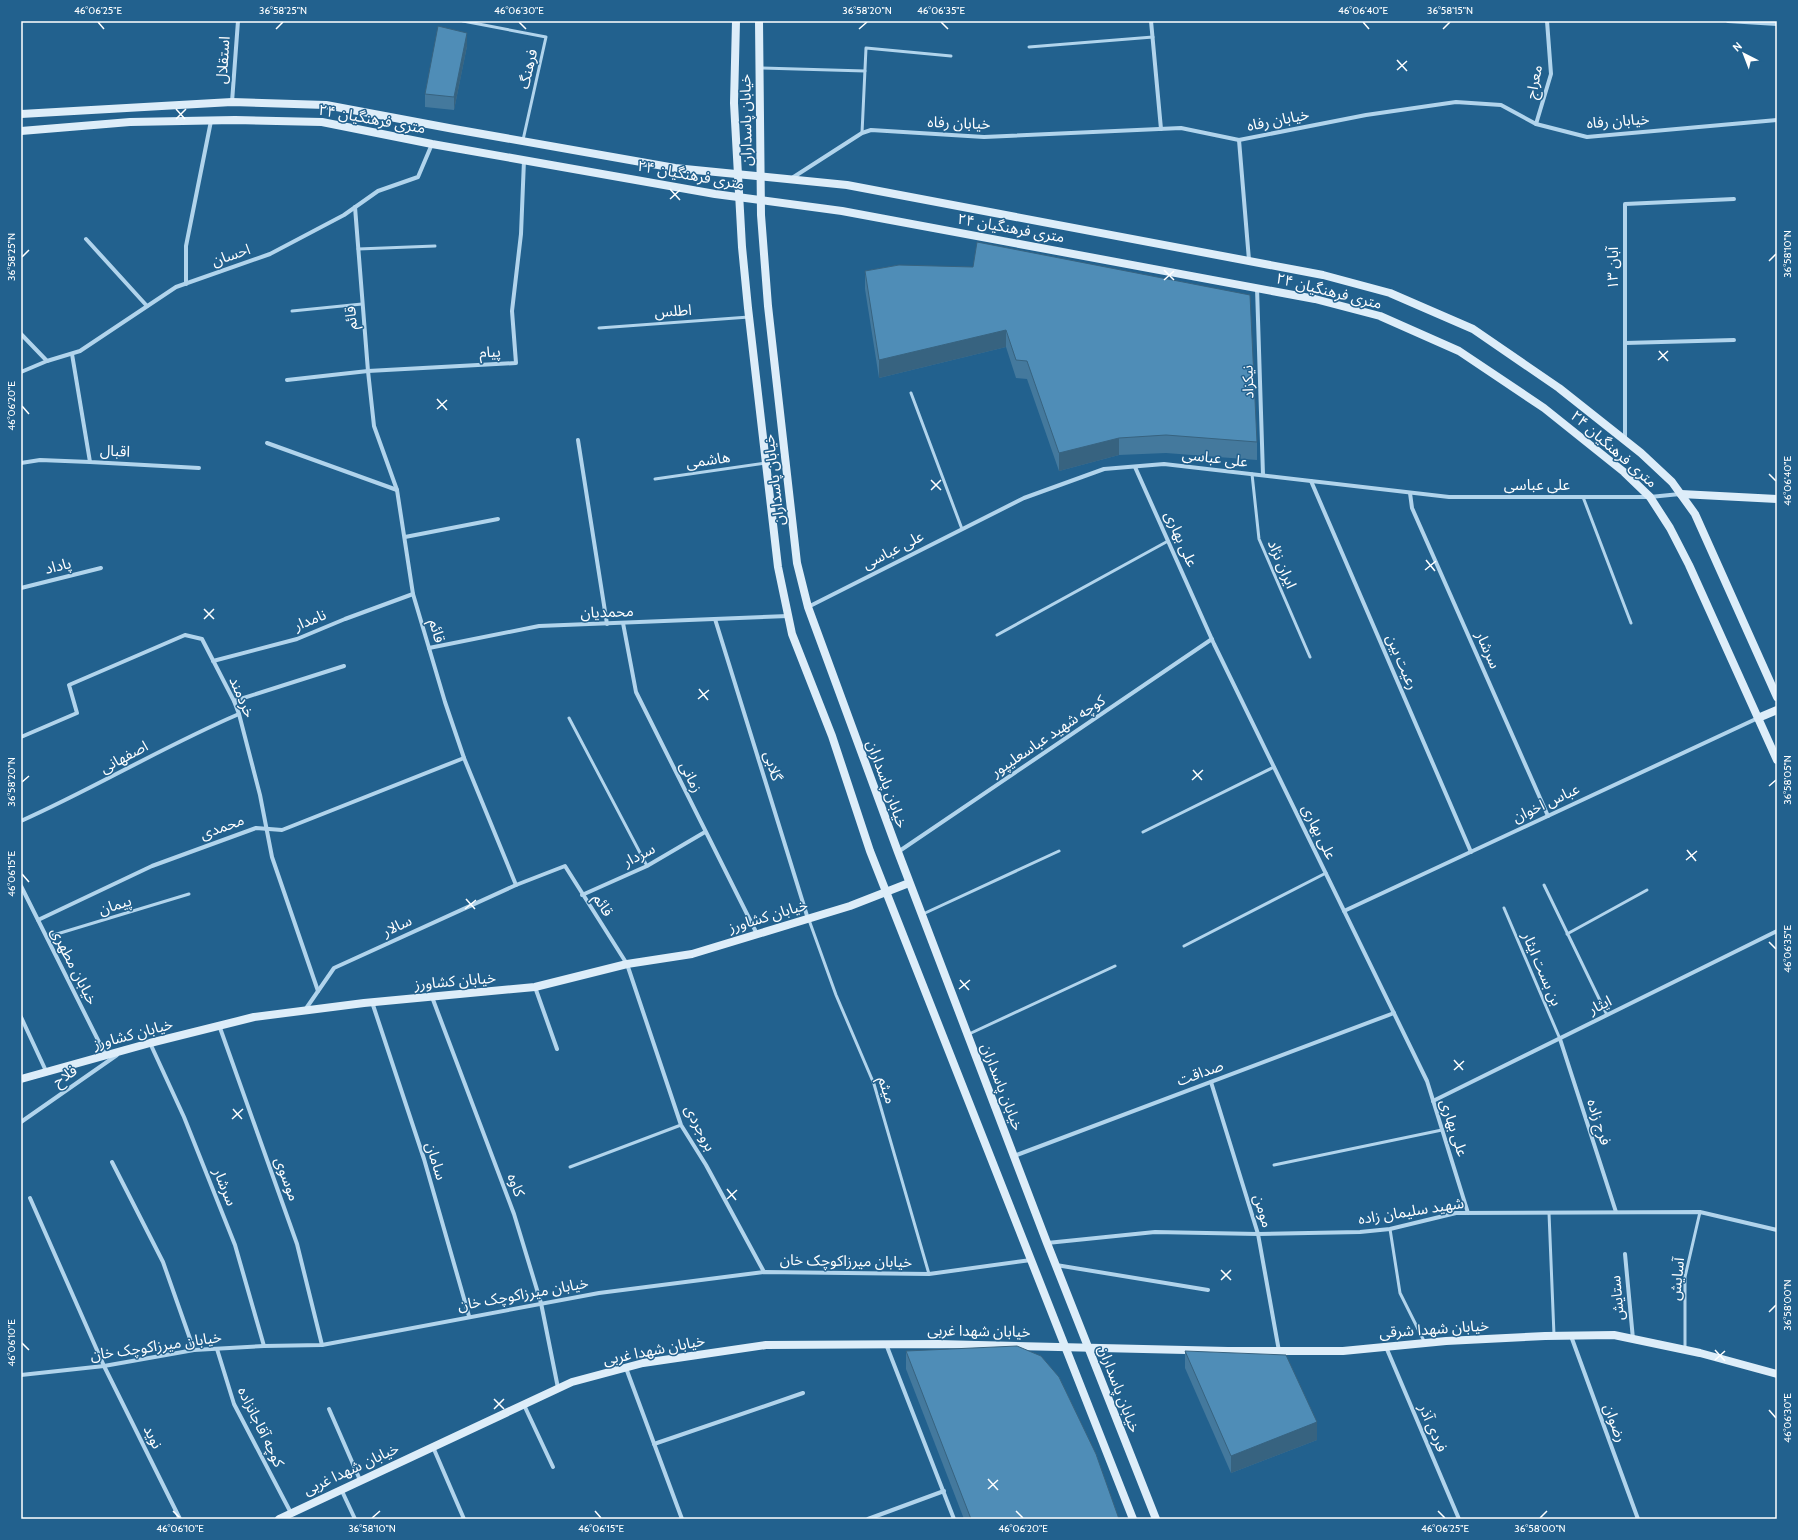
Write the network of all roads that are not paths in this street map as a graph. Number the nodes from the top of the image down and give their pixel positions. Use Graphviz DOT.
graph roads {
  1 [pos="238,21"];
  2 [pos="463,21"];
  3 [pos="736,21"];
  4 [pos="759,21"];
  5 [pos="1151,21"];
  6 [pos="1548,21"];
  7 [pos="1728,21"];
  8 [pos="1777,24"];
  9 [pos="1152,37"];
  10 [pos="1029,47"];
  11 [pos="951,56"];
  12 [pos="760,68"];
  13 [pos="865,71"];
  14 [pos="232,102"];
  15 [pos="21,114"];
  16 [pos="1777,120"];
  17 [pos="211,121"];
  18 [pos="1536,124"];
  19 [pos="1161,129"];
  20 [pos="21,131"];
  21 [pos="862,133"];
  22 [pos="1239,140"];
  23 [pos="522,141"];
  24 [pos="432,144"];
  25 [pos="524,160"];
  26 [pos="739,174"];
  27 [pos="761,176"];
  28 [pos="790,180"];
  29 [pos="740,198"];
  30 [pos="1734,199"];
  31 [pos="761,201"];
  32 [pos="355,208"];
  33 [pos="86,239"];
  34 [pos="435,246"];
  35 [pos="358,249"];
  36 [pos="1250,260"];
  37 [pos="186,284"];
  38 [pos="1257,288"];
  39 [pos="362,304"];
  40 [pos="147,306"];
  41 [pos="292,311"];
  42 [pos="749,317"];
  43 [pos="599,328"];
  44 [pos="21,334"];
  45 [pos="1734,340"];
  46 [pos="1625,343"];
  47 [pos="72,354"];
  48 [pos="47,361"];
  49 [pos="368,371"];
  50 [pos="21,372"];
  51 [pos="287,380"];
  52 [pos="911,393"];
  53 [pos="578,440"];
  54 [pos="1625,441"];
  55 [pos="266,443"];
  56 [pos="90,462"];
  57 [pos="21,463"];
  58 [pos="765,463"];
  59 [pos="1135,467"];
  60 [pos="199,468"];
  61 [pos="1252,474"];
  62 [pos="1263,475"];
  63 [pos="655,479"];
  64 [pos="1311,481"];
  65 [pos="397,490"];
  66 [pos="1410,493"];
  67 [pos="1681,494"];
  68 [pos="1583,497"];
  69 [pos="1650,497"];
  70 [pos="1777,499"];
  71 [pos="498,519"];
  72 [pos="962,529"];
  73 [pos="405,537"];
  74 [pos="1168,541"];
  75 [pos="101,568"];
  76 [pos="21,588"];
  77 [pos="413,594"];
  78 [pos="808,607"];
  79 [pos="788,616"];
  80 [pos="715,619"];
  81 [pos="623,623"];
  82 [pos="1630,623"];
  83 [pos="607,624"];
  84 [pos="996,635"];
  85 [pos="1212,639"];
  86 [pos="429,648"];
  87 [pos="1310,657"];
  88 [pos="213,662"];
  89 [pos="344,666"];
  90 [pos="1777,697"];
  91 [pos="234,701"];
  92 [pos="1777,710"];
  93 [pos="238,714"];
  94 [pos="568,718"];
  95 [pos="1758,718"];
  96 [pos="21,737"];
  97 [pos="464,758"];
  98 [pos="1777,760"];
  99 [pos="1274,767"];
  100 [pos="1548,816"];
  101 [pos="21,821"];
  102 [pos="266,829"];
  103 [pos="705,832"];
  104 [pos="1143,832"];
  105 [pos="1059,851"];
  106 [pos="898,852"];
  107 [pos="1471,852"];
  108 [pos="648,866"];
  109 [pos="1326,873"];
  110 [pos="910,883"];
  111 [pos="516,885"];
  112 [pos="1544,885"];
  113 [pos="21,886"];
  114 [pos="1648,890"];
  115 [pos="887,892"];
  116 [pos="189,894"];
  117 [pos="582,895"];
  118 [pos="1504,908"];
  119 [pos="1344,911"];
  120 [pos="922,915"];
  121 [pos="808,919"];
  122 [pos="38,920"];
  123 [pos="1777,931"];
  124 [pos="758,934"];
  125 [pos="1568,934"];
  126 [pos="47,937"];
  127 [pos="1184,946"];
  128 [pos="627,964"];
  129 [pos="1116,966"];
  130 [pos="534,987"];
  131 [pos="318,991"];
  132 [pos="432,997"];
  133 [pos="372,1002"];
  134 [pos="304,1011"];
  135 [pos="1394,1013"];
  136 [pos="1607,1015"];
  137 [pos="21,1017"];
  138 [pos="219,1025"];
  139 [pos="968,1035"];
  140 [pos="1560,1039"];
  141 [pos="150,1043"];
  142 [pos="557,1049"];
  143 [pos="123,1051"];
  144 [pos="106,1056"];
  145 [pos="46,1071"];
  146 [pos="21,1079"];
  147 [pos="1211,1082"];
  148 [pos="1433,1101"];
  149 [pos="21,1122"];
  150 [pos="681,1125"];
  151 [pos="1442,1130"];
  152 [pos="1014,1156"];
  153 [pos="112,1162"];
  154 [pos="1274,1165"];
  155 [pos="570,1166"];
  156 [pos="30,1198"];
  157 [pos="1616,1212"];
  158 [pos="1700,1212"];
  159 [pos="1468,1213"];
  160 [pos="1549,1213"];
  161 [pos="1390,1229"];
  162 [pos="1777,1230"];
  163 [pos="1258,1234"];
  164 [pos="1047,1243"];
  165 [pos="1625,1254"];
  166 [pos="1031,1260"];
  167 [pos="1056,1265"];
  168 [pos="764,1272"];
  169 [pos="929,1274"];
  170 [pos="1208,1290"];
  171 [pos="541,1303"];
  172 [pos="469,1316"];
  173 [pos="1571,1335"];
  174 [pos="1554,1336"];
  175 [pos="1633,1339"];
  176 [pos="1425,1343"];
  177 [pos="886,1344"];
  178 [pos="322,1345"];
  179 [pos="264,1346"];
  180 [pos="1088,1347"];
  181 [pos="1386,1347"];
  182 [pos="1065,1348"];
  183 [pos="217,1349"];
  184 [pos="1685,1349"];
  185 [pos="194,1350"];
  186 [pos="1278,1351"];
  187 [pos="104,1366"];
  188 [pos="626,1368"];
  189 [pos="1777,1374"];
  190 [pos="21,1375"];
  191 [pos="558,1388"];
  192 [pos="803,1392"];
  193 [pos="523,1404"];
  194 [pos="328,1409"];
  195 [pos="654,1444"];
  196 [pos="432,1446"];
  197 [pos="553,1467"];
  198 [pos="360,1480"];
  199 [pos="341,1489"];
  200 [pos="944,1491"];
  201 [pos="291,1514"];
  202 [pos="180,1519"];
  203 [pos="279,1519"];
  204 [pos="355,1519"];
  205 [pos="464,1519"];
  206 [pos="682,1519"];
  207 [pos="868,1519"];
  208 [pos="954,1519"];
  209 [pos="1133,1519"];
  210 [pos="1156,1519"];
  211 [pos="1459,1519"];
  212 [pos="1638,1519"];
  1 -- 14 [label="street, استقلال"];
  2 -- 23 [label="lane, فرهنگ"];
  3 -- 26 [label="main road, خیابان پاسداران"];
  4 -- 12 [label="main road, خیابان پاسداران"];
  5 -- 9 [label="street"];
  6 -- 18 [label="street, معراج"];
  7 -- 8 [label="street"];
  9 -- 10 [label="lane"];
  9 -- 19 [label="street"];
  11 -- 13 [label="lane"];
  12 -- 13 [label="lane"];
  12 -- 27 [label="main road, خیابان پاسداران"];
  13 -- 21 [label="lane"];
  14 -- 15 [label="main road, ۲۴ متری فرهنگیان"];
  14 -- 23 [label="main road, ۲۴ متری فرهنگیان"];
  16 -- 18 [label="street, خیابان رفاه"];
  17 -- 20 [label="main road, ۲۴ متری فرهنگیان"];
  17 -- 24 [label="main road, ۲۴ متری فرهنگیان"];
  17 -- 37 [label="street"];
  18 -- 22 [label="street, خیابان رفاه"];
  19 -- 21 [label="street, خیابان رفاه"];
  19 -- 22 [label="street, خیابان رفاه"];
  21 -- 28 [label="street, خیابان رفاه"];
  22 -- 36 [label="street"];
  23 -- 26 [label="main road, ۲۴ متری فرهنگیان"];
  24 -- 25 [label="main road, ۲۴ متری فرهنگیان"];
  24 -- 32 [label="street, احسان"];
  25 -- 29 [label="main road, ۲۴ متری فرهنگیان"];
  25 -- 49 [label="street, پیام"];
  26 -- 27 [label="main road, ۲۴ متری فرهنگیان"];
  26 -- 29 [label="main road, خیابان پاسداران"];
  27 -- 28 [label="main road, ۲۴ متری فرهنگیان"];
  27 -- 31 [label="main road, خیابان پاسداران"];
  28 -- 36 [label="main road, ۲۴ متری فرهنگیان"];
  29 -- 31 [label="main road, ۲۴ متری فرهنگیان"];
  29 -- 42 [label="main road, خیابان پاسداران"];
  30 -- 46 [label="street, ۱۳ آبان"];
  31 -- 38 [label="main road, ۲۴ متری فرهنگیان"];
  31 -- 78 [label="main road, خیابان پاسداران"];
  32 -- 35 [label="street, قائم"];
  32 -- 37 [label="street, احسان"];
  33 -- 40 [label="street"];
  34 -- 35 [label="lane"];
  35 -- 39 [label="street, قائم"];
  36 -- 54 [label="main road, ۲۴ متری فرهنگیان"];
  37 -- 40 [label="street, احسان"];
  38 -- 62 [label="street, نیکزاد"];
  38 -- 69 [label="main road, ۲۴ متری فرهنگیان"];
  39 -- 41 [label="lane"];
  39 -- 49 [label="street, قائم"];
  40 -- 47 [label="street, احسان"];
  42 -- 43 [label="lane, اطلس"];
  42 -- 58 [label="main road, خیابان پاسداران"];
  44 -- 48 [label="street"];
  45 -- 46 [label="street"];
  46 -- 54 [label="street, ۱۳ آبان"];
  47 -- 48 [label="street, احسان"];
  47 -- 56 [label="street, اقبال"];
  48 -- 50 [label="street, احسان"];
  49 -- 51 [label="street, پیام"];
  49 -- 65 [label="street, قائم"];
  52 -- 72 [label="lane"];
  53 -- 83 [label="street"];
  54 -- 67 [label="main road, ۲۴ متری فرهنگیان"];
  55 -- 65 [label="street"];
  56 -- 57 [label="street"];
  56 -- 60 [label="street, اقبال"];
  58 -- 63 [label="lane, هاشمی"];
  58 -- 79 [label="main road, خیابان پاسداران"];
  59 -- 61 [label="street, علی عباسی"];
  59 -- 72 [label="street, علی عباسی"];
  59 -- 74 [label="street, علی بهاری"];
  61 -- 62 [label="street, علی عباسی"];
  61 -- 87 [label="lane, ایران نژاد"];
  62 -- 64 [label="street, علی عباسی"];
  64 -- 66 [label="street, علی عباسی"];
  64 -- 107 [label="street, رعیت بین"];
  65 -- 73 [label="street, قائم"];
  66 -- 68 [label="street, علی عباسی"];
  66 -- 100 [label="street, سرشار"];
  67 -- 69 [label="street, علی عباسی"];
  67 -- 70 [label="main road"];
  67 -- 90 [label="main road, ۲۴ متری فرهنگیان"];
  68 -- 69 [label="street, علی عباسی"];
  68 -- 82 [label="lane"];
  69 -- 95 [label="main road, ۲۴ متری فرهنگیان"];
  71 -- 73 [label="street"];
  72 -- 78 [label="street, علی عباسی"];
  73 -- 77 [label="street, قائم"];
  74 -- 84 [label="lane"];
  74 -- 85 [label="street, علی بهاری"];
  75 -- 76 [label="street, پاداد"];
  77 -- 86 [label="street, قائم"];
  77 -- 88 [label="street, نامدار"];
  78 -- 106 [label="main road, خیابان پاسداران"];
  79 -- 80 [label="street, محمدیان"];
  79 -- 115 [label="main road, خیابان پاسداران"];
  80 -- 81 [label="street, محمدیان"];
  80 -- 121 [label="street, گلابی"];
  81 -- 83 [label="street, محمدیان"];
  81 -- 103 [label="street, زمانی"];
  83 -- 86 [label="street, محمدیان"];
  85 -- 99 [label="street, علی بهاری"];
  85 -- 106 [label="street, کوچه شهید عباسعلیپور"];
  86 -- 97 [label="street, قائم"];
  88 -- 91 [label="street, خردمند"];
  88 -- 96 [label="street, خردمند"];
  89 -- 91 [label="street"];
  91 -- 93 [label="street, خردمند"];
  92 -- 95 [label="main road"];
  93 -- 101 [label="street, اصفهانی"];
  93 -- 102 [label="street, خردمند"];
  94 -- 108 [label="lane"];
  95 -- 98 [label="main road, ۲۴ متری فرهنگیان"];
  95 -- 100 [label="street, عباس اخوان"];
  97 -- 102 [label="street, محمدی"];
  97 -- 111 [label="street, قائم"];
  99 -- 104 [label="lane"];
  99 -- 109 [label="street, علی بهاری"];
  100 -- 107 [label="street, عباس اخوان"];
  102 -- 122 [label="street, محمدی"];
  102 -- 131 [label="street, خردمند"];
  103 -- 108 [label="street, سردار"];
  103 -- 124 [label="street, زمانی"];
  105 -- 120 [label="lane"];
  106 -- 110 [label="main road, خیابان پاسداران"];
  107 -- 119 [label="street, عباس اخوان"];
  108 -- 117 [label="street, سردار"];
  109 -- 119 [label="street, علی بهاری"];
  109 -- 127 [label="lane"];
  110 -- 115 [label="main road, خیابان کشاورز"];
  110 -- 120 [label="main road, خیابان پاسداران"];
  111 -- 117 [label="street, قائم"];
  111 -- 131 [label="street, سالار"];
  112 -- 125 [label="lane"];
  113 -- 122 [label="street, خیابان مطهری"];
  114 -- 125 [label="lane"];
  115 -- 121 [label="main road, خیابان کشاورز"];
  115 -- 166 [label="main road, خیابان پاسداران"];
  116 -- 126 [label="lane, پیمان"];
  117 -- 128 [label="street, قائم"];
  118 -- 140 [label="lane, بن بست ایثار"];
  119 -- 135 [label="street, علی بهاری"];
  120 -- 139 [label="main road, خیابان پاسداران"];
  121 -- 124 [label="main road, خیابان کشاورز"];
  121 -- 169 [label="lane, میثم"];
  122 -- 126 [label="street, خیابان مطهری"];
  123 -- 136 [label="street, ایثار"];
  124 -- 128 [label="main road, خیابان کشاورز"];
  125 -- 136 [label="lane"];
  126 -- 144 [label="street, خیابان مطهری"];
  128 -- 130 [label="main road, خیابان کشاورز"];
  128 -- 150 [label="street, بروجردی"];
  129 -- 139 [label="lane"];
  130 -- 132 [label="main road, خیابان کشاورز"];
  130 -- 142 [label="street"];
  131 -- 134 [label="street, سالار"];
  132 -- 133 [label="main road, خیابان کشاورز"];
  132 -- 171 [label="street, کاوه"];
  133 -- 134 [label="main road, خیابان کشاورز"];
  133 -- 172 [label="street, سامان"];
  134 -- 138 [label="main road, خیابان کشاورز"];
  135 -- 147 [label="street, صداقت"];
  135 -- 148 [label="street, علی بهاری"];
  136 -- 140 [label="street, ایثار"];
  137 -- 145 [label="street"];
  138 -- 141 [label="main road, خیابان کشاورز"];
  138 -- 178 [label="street, موسوی"];
  139 -- 152 [label="main road, خیابان پاسداران"];
  140 -- 148 [label="street, ایثار"];
  140 -- 157 [label="street, فرج زاده"];
  141 -- 143 [label="main road, خیابان کشاورز"];
  141 -- 179 [label="street, سرشار"];
  143 -- 144 [label="main road, خیابان کشاورز"];
  143 -- 149 [label="street, فلاح"];
  144 -- 145 [label="main road, خیابان کشاورز"];
  145 -- 146 [label="main road, خیابان کشاورز"];
  147 -- 152 [label="street, صداقت"];
  147 -- 163 [label="street, مومن"];
  148 -- 151 [label="street, علی بهاری"];
  150 -- 155 [label="lane"];
  150 -- 168 [label="street, بروجردی"];
  151 -- 154 [label="lane"];
  151 -- 159 [label="street, علی بهاری"];
  152 -- 164 [label="main road, خیابان پاسداران"];
  153 -- 185 [label="street"];
  156 -- 187 [label="street, نوید"];
  157 -- 158 [label="street, شهید سلیمان زاده"];
  157 -- 160 [label="street, شهید سلیمان زاده"];
  158 -- 162 [label="street, شهید سلیمان زاده"];
  158 -- 184 [label="lane, آسایش"];
  159 -- 160 [label="street, شهید سلیمان زاده"];
  159 -- 161 [label="street, شهید سلیمان زاده"];
  160 -- 174 [label="lane"];
  161 -- 163 [label="street, شهید سلیمان زاده"];
  161 -- 176 [label="lane"];
  163 -- 164 [label="street, شهید سلیمان زاده"];
  163 -- 186 [label="street, مومن"];
  164 -- 167 [label="main road, خیابان پاسداران"];
  165 -- 175 [label="street, ستایش"];
  166 -- 169 [label="street, خیابان میرزاکوچک خان"];
  166 -- 182 [label="main road, خیابان پاسداران"];
  167 -- 170 [label="street"];
  167 -- 180 [label="main road, خیابان پاسداران"];
  168 -- 169 [label="street, خیابان میرزاکوچک خان"];
  168 -- 171 [label="street, خیابان میرزاکوچک خان"];
  171 -- 172 [label="street, خیابان میرزاکوچک خان"];
  171 -- 191 [label="street, کاوه"];
  172 -- 178 [label="street, خیابان میرزاکوچک خان"];
  173 -- 174 [label="main road, خیابان شهدا شرقی"];
  173 -- 175 [label="main road, خیابان شهدا شرقی"];
  173 -- 212 [label="street, رضوان"];
  174 -- 176 [label="main road, خیابان شهدا شرقی"];
  175 -- 184 [label="main road, خیابان شهدا شرقی"];
  176 -- 181 [label="main road, خیابان شهدا شرقی"];
  177 -- 182 [label="main road, خیابان شهدا غربی"];
  177 -- 188 [label="main road, خیابان شهدا غربی"];
  177 -- 200 [label="street"];
  178 -- 179 [label="street, خیابان میرزاکوچک خان"];
  179 -- 183 [label="street, خیابان میرزاکوچک خان"];
  180 -- 182 [label="main road, خیابان شهدا غربی"];
  180 -- 186 [label="main road, خیابان شهدا شرقی"];
  180 -- 210 [label="main road, خیابان پاسداران"];
  181 -- 186 [label="main road, خیابان شهدا شرقی"];
  181 -- 211 [label="street, فردی آذر"];
  182 -- 209 [label="main road"];
  183 -- 185 [label="street, خیابان میرزاکوچک خان"];
  183 -- 201 [label="street, کوچه آقاجانزاده"];
  184 -- 189 [label="main road, خیابان شهدا شرقی"];
  185 -- 187 [label="street, خیابان میرزاکوچک خان"];
  187 -- 190 [label="street, خیابان میرزاکوچک خان"];
  187 -- 202 [label="street, نوید"];
  188 -- 191 [label="main road, خیابان شهدا غربی"];
  188 -- 195 [label="street"];
  191 -- 193 [label="main road, خیابان شهدا غربی"];
  192 -- 195 [label="street"];
  193 -- 196 [label="main road, خیابان شهدا غربی"];
  193 -- 197 [label="street"];
  194 -- 198 [label="street"];
  195 -- 206 [label="street"];
  196 -- 198 [label="main road, خیابان شهدا غربی"];
  196 -- 205 [label="street"];
  198 -- 199 [label="main road, خیابان شهدا غربی"];
  199 -- 201 [label="main road, خیابان شهدا غربی"];
  199 -- 204 [label="street"];
  200 -- 207 [label="street"];
  200 -- 208 [label="street"];
  201 -- 203 [label="main road, خیابان شهدا غربی"];
}
